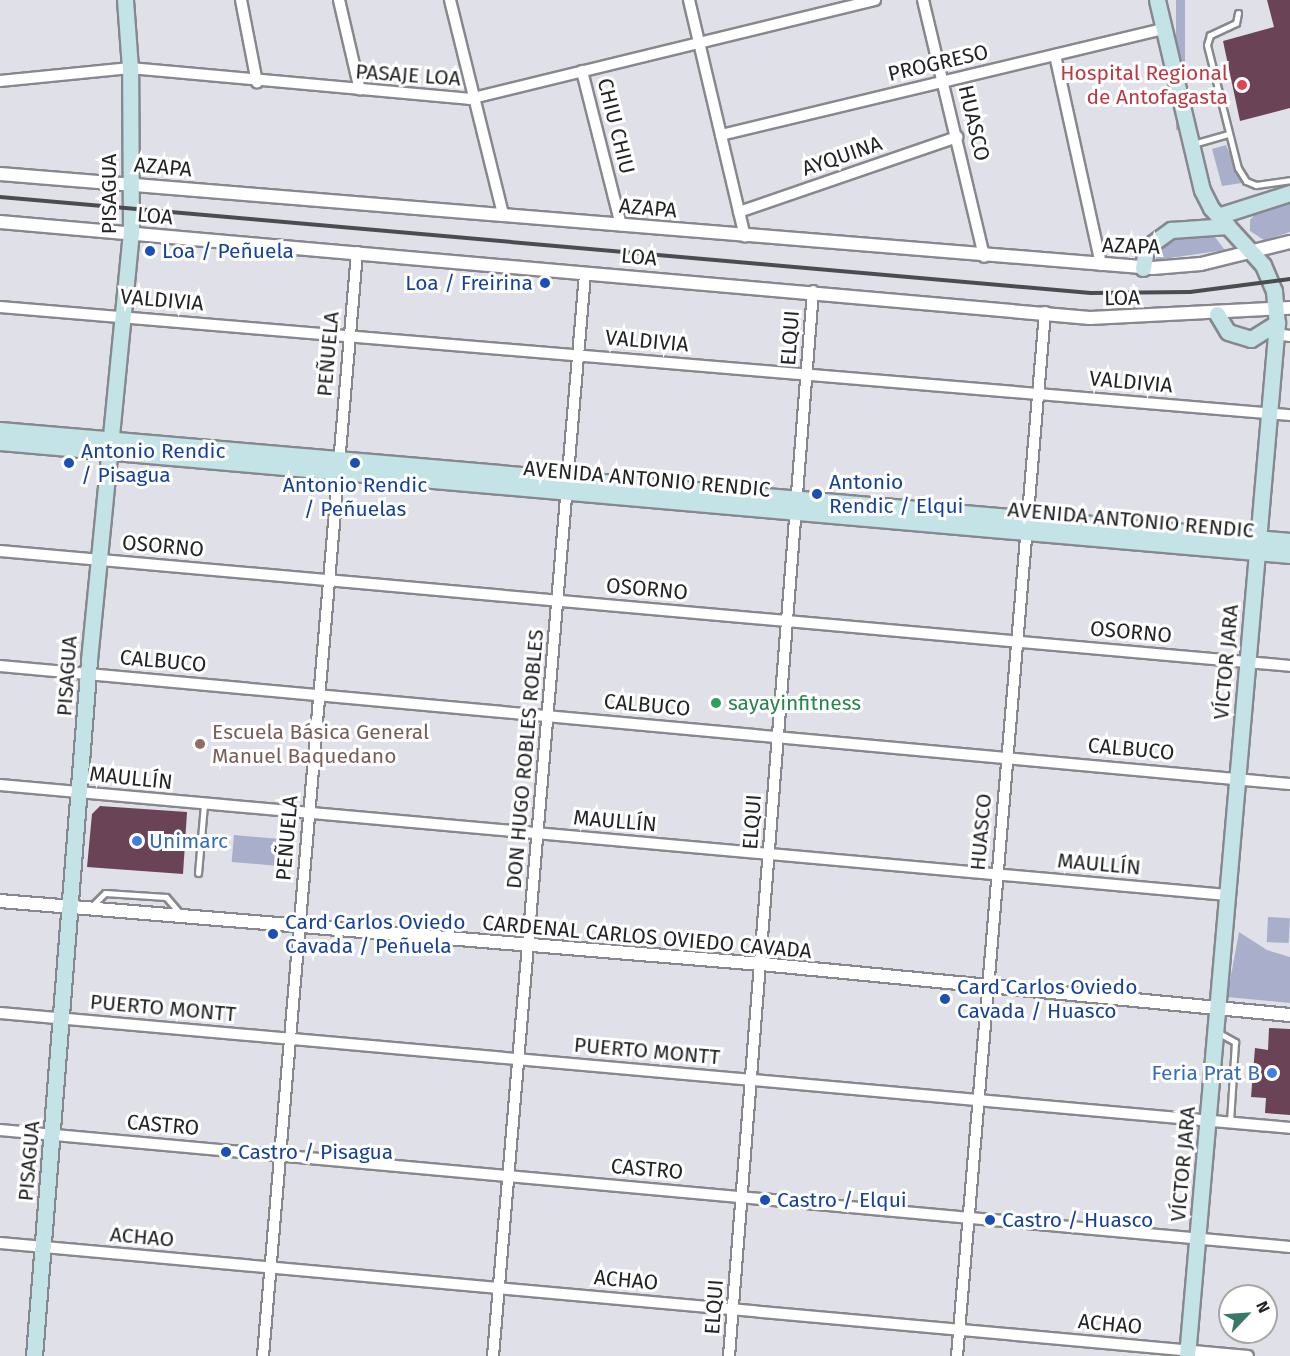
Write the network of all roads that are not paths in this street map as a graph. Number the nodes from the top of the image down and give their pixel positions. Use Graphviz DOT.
graph roads {
  1 [pos="124,0"];
  2 [pos="241,0"];
  3 [pos="339,0"];
  4 [pos="450,0"];
  5 [pos="688,0"];
  6 [pos="874,0"];
  7 [pos="923,0"];
  8 [pos="1157,0"];
  9 [pos="1238,13"];
  10 [pos="1163,30"];
  11 [pos="699,44"];
  12 [pos="1055,55"];
  13 [pos="130,68"];
  14 [pos="582,71"];
  15 [pos="0,81"];
  16 [pos="257,82"];
  17 [pos="944,82"];
  18 [pos="360,90"];
  19 [pos="474,98"];
  20 [pos="1229,134"];
  21 [pos="721,135"];
  22 [pos="957,137"];
  23 [pos="1191,145"];
  24 [pos="0,174"];
  25 [pos="1290,180"];
  26 [pos="130,183"];
  27 [pos="1290,193"];
  28 [pos="739,212"];
  29 [pos="503,214"];
  30 [pos="1223,221"];
  31 [pos="0,222"];
  32 [pos="621,225"];
  33 [pos="131,233"];
  34 [pos="745,236"];
  35 [pos="1290,243"];
  36 [pos="1251,250"];
  37 [pos="357,252"];
  38 [pos="984,256"];
  39 [pos="1101,265"];
  40 [pos="1143,267"];
  41 [pos="585,273"];
  42 [pos="813,291"];
  43 [pos="0,307"];
  44 [pos="1045,312"];
  45 [pos="1217,314"];
  46 [pos="122,316"];
  47 [pos="1282,322"];
  48 [pos="349,336"];
  49 [pos="578,355"];
  50 [pos="807,374"];
  51 [pos="1038,394"];
  52 [pos="1269,413"];
  53 [pos="1290,415"];
  54 [pos="0,430"];
  55 [pos="0,442"];
  56 [pos="109,446"];
  57 [pos="338,466"];
  58 [pos="567,486"];
  59 [pos="796,506"];
  60 [pos="1027,526"];
  61 [pos="1290,541"];
  62 [pos="1257,545"];
  63 [pos="0,551"];
  64 [pos="1290,555"];
  65 [pos="99,560"];
  66 [pos="329,580"];
  67 [pos="557,600"];
  68 [pos="788,621"];
  69 [pos="1017,641"];
  70 [pos="1247,662"];
  71 [pos="0,666"];
  72 [pos="1290,666"];
  73 [pos="88,674"];
  74 [pos="319,695"];
  75 [pos="548,716"];
  76 [pos="778,737"];
  77 [pos="1007,758"];
  78 [pos="1237,779"];
  79 [pos="1290,783"];
  80 [pos="0,785"];
  81 [pos="80,792"];
  82 [pos="204,804"];
  83 [pos="309,815"];
  84 [pos="538,834"];
  85 [pos="769,854"];
  86 [pos="198,873"];
  87 [pos="997,874"];
  88 [pos="1227,895"];
  89 [pos="0,901"];
  90 [pos="71,908"];
  91 [pos="88,909"];
  92 [pos="183,917"];
  93 [pos="299,926"];
  94 [pos="528,948"];
  95 [pos="760,964"];
  96 [pos="988,988"];
  97 [pos="1217,1008"];
  98 [pos="0,1012"];
  99 [pos="1290,1015"];
  100 [pos="62,1018"];
  101 [pos="1215,1031"];
  102 [pos="290,1039"];
  103 [pos="519,1059"];
  104 [pos="751,1080"];
  105 [pos="978,1100"];
  106 [pos="1208,1121"];
  107 [pos="1230,1123"];
  108 [pos="1290,1128"];
  109 [pos="0,1130"];
  110 [pos="52,1135"];
  111 [pos="280,1155"];
  112 [pos="509,1176"];
  113 [pos="742,1197"];
  114 [pos="968,1218"];
  115 [pos="1197,1238"];
  116 [pos="0,1243"];
  117 [pos="43,1247"];
  118 [pos="1290,1247"];
  119 [pos="270,1268"];
  120 [pos="499,1288"];
  121 [pos="733,1309"];
  122 [pos="959,1330"];
  123 [pos="1188,1353"];
  124 [pos="34,1356"];
  125 [pos="263,1356"];
  126 [pos="493,1356"];
  127 [pos="729,1356"];
  128 [pos="957,1356"];
  129 [pos="1248,1356"];
  1 -- 13 [label="main road, PISAGUA"];
  2 -- 16 [label="street"];
  3 -- 18 [label="street"];
  4 -- 19 [label="street"];
  5 -- 11 [label="street"];
  6 -- 11 [label="street, PASAJE LOA"];
  7 -- 17 [label="street, HUASCO"];
  8 -- 10 [label="main road, VÍCTOR JARA"];
  9 -- 20 [label="lane"];
  10 -- 12 [label="street, PROGRESO"];
  10 -- 23 [label="main road, VÍCTOR JARA"];
  11 -- 14 [label="street, PASAJE LOA"];
  11 -- 21 [label="street"];
  12 -- 17 [label="street, PROGRESO"];
  12 -- 39 [label="street"];
  13 -- 15 [label="street, PASAJE LOA"];
  13 -- 16 [label="street, PASAJE LOA"];
  13 -- 26 [label="main road, PISAGUA"];
  14 -- 19 [label="street, PASAJE LOA"];
  14 -- 32 [label="street, CHIU CHIU"];
  16 -- 18 [label="street, PASAJE LOA"];
  17 -- 21 [label="street, PROGRESO"];
  17 -- 22 [label="street, HUASCO"];
  18 -- 19 [label="street, PASAJE LOA"];
  19 -- 29 [label="street"];
  20 -- 23 [label="lane"];
  20 -- 25 [label="lane"];
  21 -- 28 [label="street"];
  22 -- 28 [label="street, AYQUINA"];
  22 -- 38 [label="street, HUASCO"];
  23 -- 30 [label="main road, VÍCTOR JARA"];
  24 -- 26 [label="street, AZAPA"];
  26 -- 29 [label="street, AZAPA"];
  26 -- 33 [label="main road, PISAGUA"];
  27 -- 30 [label="main road"];
  28 -- 34 [label="street"];
  29 -- 32 [label="street, AZAPA"];
  30 -- 36 [label="main road, VÍCTOR JARA"];
  30 -- 40 [label="main road"];
  31 -- 33 [label="street, LOA"];
  32 -- 34 [label="street, AZAPA"];
  33 -- 37 [label="street, LOA"];
  33 -- 46 [label="main road, PISAGUA"];
  34 -- 38 [label="street, AZAPA"];
  35 -- 36 [label="street, AZAPA"];
  36 -- 40 [label="street, AZAPA"];
  36 -- 47 [label="main road, VÍCTOR JARA"];
  37 -- 41 [label="street, LOA"];
  37 -- 48 [label="street, PEÑUELA"];
  38 -- 39 [label="street, AZAPA"];
  39 -- 40 [label="street, AZAPA"];
  41 -- 42 [label="street, LOA"];
  41 -- 49 [label="street, DON HUGO ROBLES ROBLES"];
  42 -- 44 [label="street, LOA"];
  42 -- 50 [label="street, ELQUI"];
  43 -- 46 [label="street, VALDIVIA"];
  44 -- 45 [label="street, LOA"];
  44 -- 51 [label="street, HUASCO"];
  45 -- 47 [label="street, LOA"];
  45 -- 47 [label="main road"];
  46 -- 48 [label="street, VALDIVIA"];
  46 -- 56 [label="main road, PISAGUA"];
  47 -- 52 [label="main road, VÍCTOR JARA"];
  48 -- 49 [label="street, VALDIVIA"];
  48 -- 57 [label="street, PEÑUELA"];
  49 -- 50 [label="street, VALDIVIA"];
  49 -- 58 [label="street, DON HUGO ROBLES ROBLES"];
  50 -- 51 [label="street, VALDIVIA"];
  50 -- 59 [label="street, ELQUI"];
  51 -- 52 [label="street, VALDIVIA"];
  51 -- 60 [label="street, HUASCO"];
  52 -- 53 [label="street, VALDIVIA"];
  52 -- 62 [label="main road, VÍCTOR JARA"];
  54 -- 56 [label="main road, AVENIDA ANTONIO RENDIC"];
  55 -- 56 [label="main road, AVENIDA ANTONIO RENDIC"];
  56 -- 57 [label="main road, AVENIDA ANTONIO RENDIC"];
  56 -- 65 [label="main road, PISAGUA"];
  57 -- 58 [label="main road, AVENIDA ANTONIO RENDIC"];
  57 -- 66 [label="street, PEÑUELA"];
  58 -- 59 [label="main road, AVENIDA ANTONIO RENDIC"];
  58 -- 67 [label="street, DON HUGO ROBLES ROBLES"];
  59 -- 60 [label="main road, AVENIDA ANTONIO RENDIC"];
  59 -- 68 [label="street, ELQUI"];
  60 -- 62 [label="main road, AVENIDA ANTONIO RENDIC"];
  60 -- 69 [label="street, HUASCO"];
  61 -- 62 [label="main road, AVENIDA ANTONIO RENDIC"];
  62 -- 64 [label="main road, AVENIDA ANTONIO RENDIC"];
  62 -- 70 [label="main road, VÍCTOR JARA"];
  63 -- 65 [label="street, OSORNO"];
  65 -- 66 [label="street, OSORNO"];
  65 -- 73 [label="main road, PISAGUA"];
  66 -- 67 [label="street, OSORNO"];
  66 -- 74 [label="street, PEÑUELA"];
  67 -- 68 [label="street, OSORNO"];
  67 -- 75 [label="street, DON HUGO ROBLES ROBLES"];
  68 -- 69 [label="street, OSORNO"];
  68 -- 76 [label="street, ELQUI"];
  69 -- 70 [label="street, OSORNO"];
  69 -- 77 [label="street, HUASCO"];
  70 -- 72 [label="street, OSORNO"];
  70 -- 78 [label="main road, VÍCTOR JARA"];
  71 -- 73 [label="street, CALBUCO"];
  73 -- 74 [label="street, CALBUCO"];
  73 -- 81 [label="main road, PISAGUA"];
  74 -- 75 [label="street, CALBUCO"];
  74 -- 83 [label="street, PEÑUELA"];
  75 -- 76 [label="street, CALBUCO"];
  75 -- 84 [label="street, DON HUGO ROBLES ROBLES"];
  76 -- 77 [label="street, CALBUCO"];
  76 -- 85 [label="street, ELQUI"];
  77 -- 78 [label="street, CALBUCO"];
  77 -- 87 [label="street, HUASCO"];
  78 -- 79 [label="street, CALBUCO"];
  78 -- 88 [label="main road, VÍCTOR JARA"];
  80 -- 81 [label="street, MAULLÍN"];
  81 -- 82 [label="street, MAULLÍN"];
  81 -- 90 [label="main road, PISAGUA"];
  82 -- 83 [label="street, MAULLÍN"];
  82 -- 86 [label="lane"];
  83 -- 84 [label="street, MAULLÍN"];
  83 -- 93 [label="street, PEÑUELA"];
  84 -- 85 [label="street, MAULLÍN"];
  84 -- 94 [label="street, DON HUGO ROBLES ROBLES"];
  85 -- 87 [label="street, MAULLÍN"];
  85 -- 95 [label="street, ELQUI"];
  87 -- 88 [label="street, MAULLÍN"];
  87 -- 96 [label="street, HUASCO"];
  88 -- 97 [label="main road, VÍCTOR JARA"];
  89 -- 90 [label="street, CARDENAL CARLOS OVIEDO CAVADA"];
  90 -- 91 [label="street, CARDENAL CARLOS OVIEDO CAVADA"];
  90 -- 100 [label="main road, PISAGUA"];
  91 -- 92 [label="street, CARDENAL CARLOS OVIEDO CAVADA"];
  91 -- 92 [label="lane"];
  92 -- 93 [label="street, CARDENAL CARLOS OVIEDO CAVADA"];
  93 -- 94 [label="street, CARDENAL CARLOS OVIEDO CAVADA"];
  93 -- 102 [label="street, PEÑUELA"];
  94 -- 95 [label="street, CARDENAL CARLOS OVIEDO CAVADA"];
  94 -- 103 [label="street, DON HUGO ROBLES ROBLES"];
  95 -- 96 [label="street, CARDENAL CARLOS OVIEDO CAVADA"];
  95 -- 104 [label="street, ELQUI"];
  96 -- 97 [label="street, CARDENAL CARLOS OVIEDO CAVADA"];
  96 -- 105 [label="street, HUASCO"];
  97 -- 99 [label="street, CARDENAL CARLOS OVIEDO CAVADA"];
  97 -- 101 [label="main road, VÍCTOR JARA"];
  98 -- 100 [label="street, PUERTO MONTT"];
  100 -- 102 [label="street, PUERTO MONTT"];
  100 -- 110 [label="main road, PISAGUA"];
  101 -- 106 [label="main road, VÍCTOR JARA"];
  101 -- 107 [label="lane"];
  102 -- 103 [label="street, PUERTO MONTT"];
  102 -- 111 [label="street, PEÑUELA"];
  103 -- 104 [label="street, PUERTO MONTT"];
  103 -- 112 [label="street, DON HUGO ROBLES ROBLES"];
  104 -- 105 [label="street, PUERTO MONTT"];
  104 -- 113 [label="street, ELQUI"];
  105 -- 106 [label="street, PUERTO MONTT"];
  105 -- 114 [label="street, HUASCO"];
  106 -- 107 [label="street, PUERTO MONTT"];
  106 -- 115 [label="main road, VÍCTOR JARA"];
  107 -- 108 [label="street, PUERTO MONTT"];
  109 -- 110 [label="street, CASTRO"];
  110 -- 111 [label="street, CASTRO"];
  110 -- 117 [label="main road, PISAGUA"];
  111 -- 112 [label="street, CASTRO"];
  111 -- 119 [label="street, PEÑUELA"];
  112 -- 113 [label="street, CASTRO"];
  112 -- 120 [label="street, DON HUGO ROBLES ROBLES"];
  113 -- 114 [label="street, CASTRO"];
  113 -- 121 [label="street, ELQUI"];
  114 -- 115 [label="street, CASTRO"];
  114 -- 122 [label="street, HUASCO"];
  115 -- 118 [label="street, CASTRO"];
  115 -- 123 [label="main road, VÍCTOR JARA"];
  116 -- 117 [label="street, ACHAO"];
  117 -- 119 [label="street, ACHAO"];
  117 -- 124 [label="main road, PISAGUA"];
  119 -- 120 [label="street, ACHAO"];
  119 -- 125 [label="street, PEÑUELA"];
  120 -- 121 [label="street, ACHAO"];
  120 -- 126 [label="street, DON HUGO ROBLES ROBLES"];
  121 -- 122 [label="street, ACHAO"];
  121 -- 127 [label="street, ELQUI"];
  122 -- 123 [label="street, ACHAO"];
  122 -- 128 [label="street, HUASCO"];
  123 -- 129 [label="street, ACHAO"];
}
